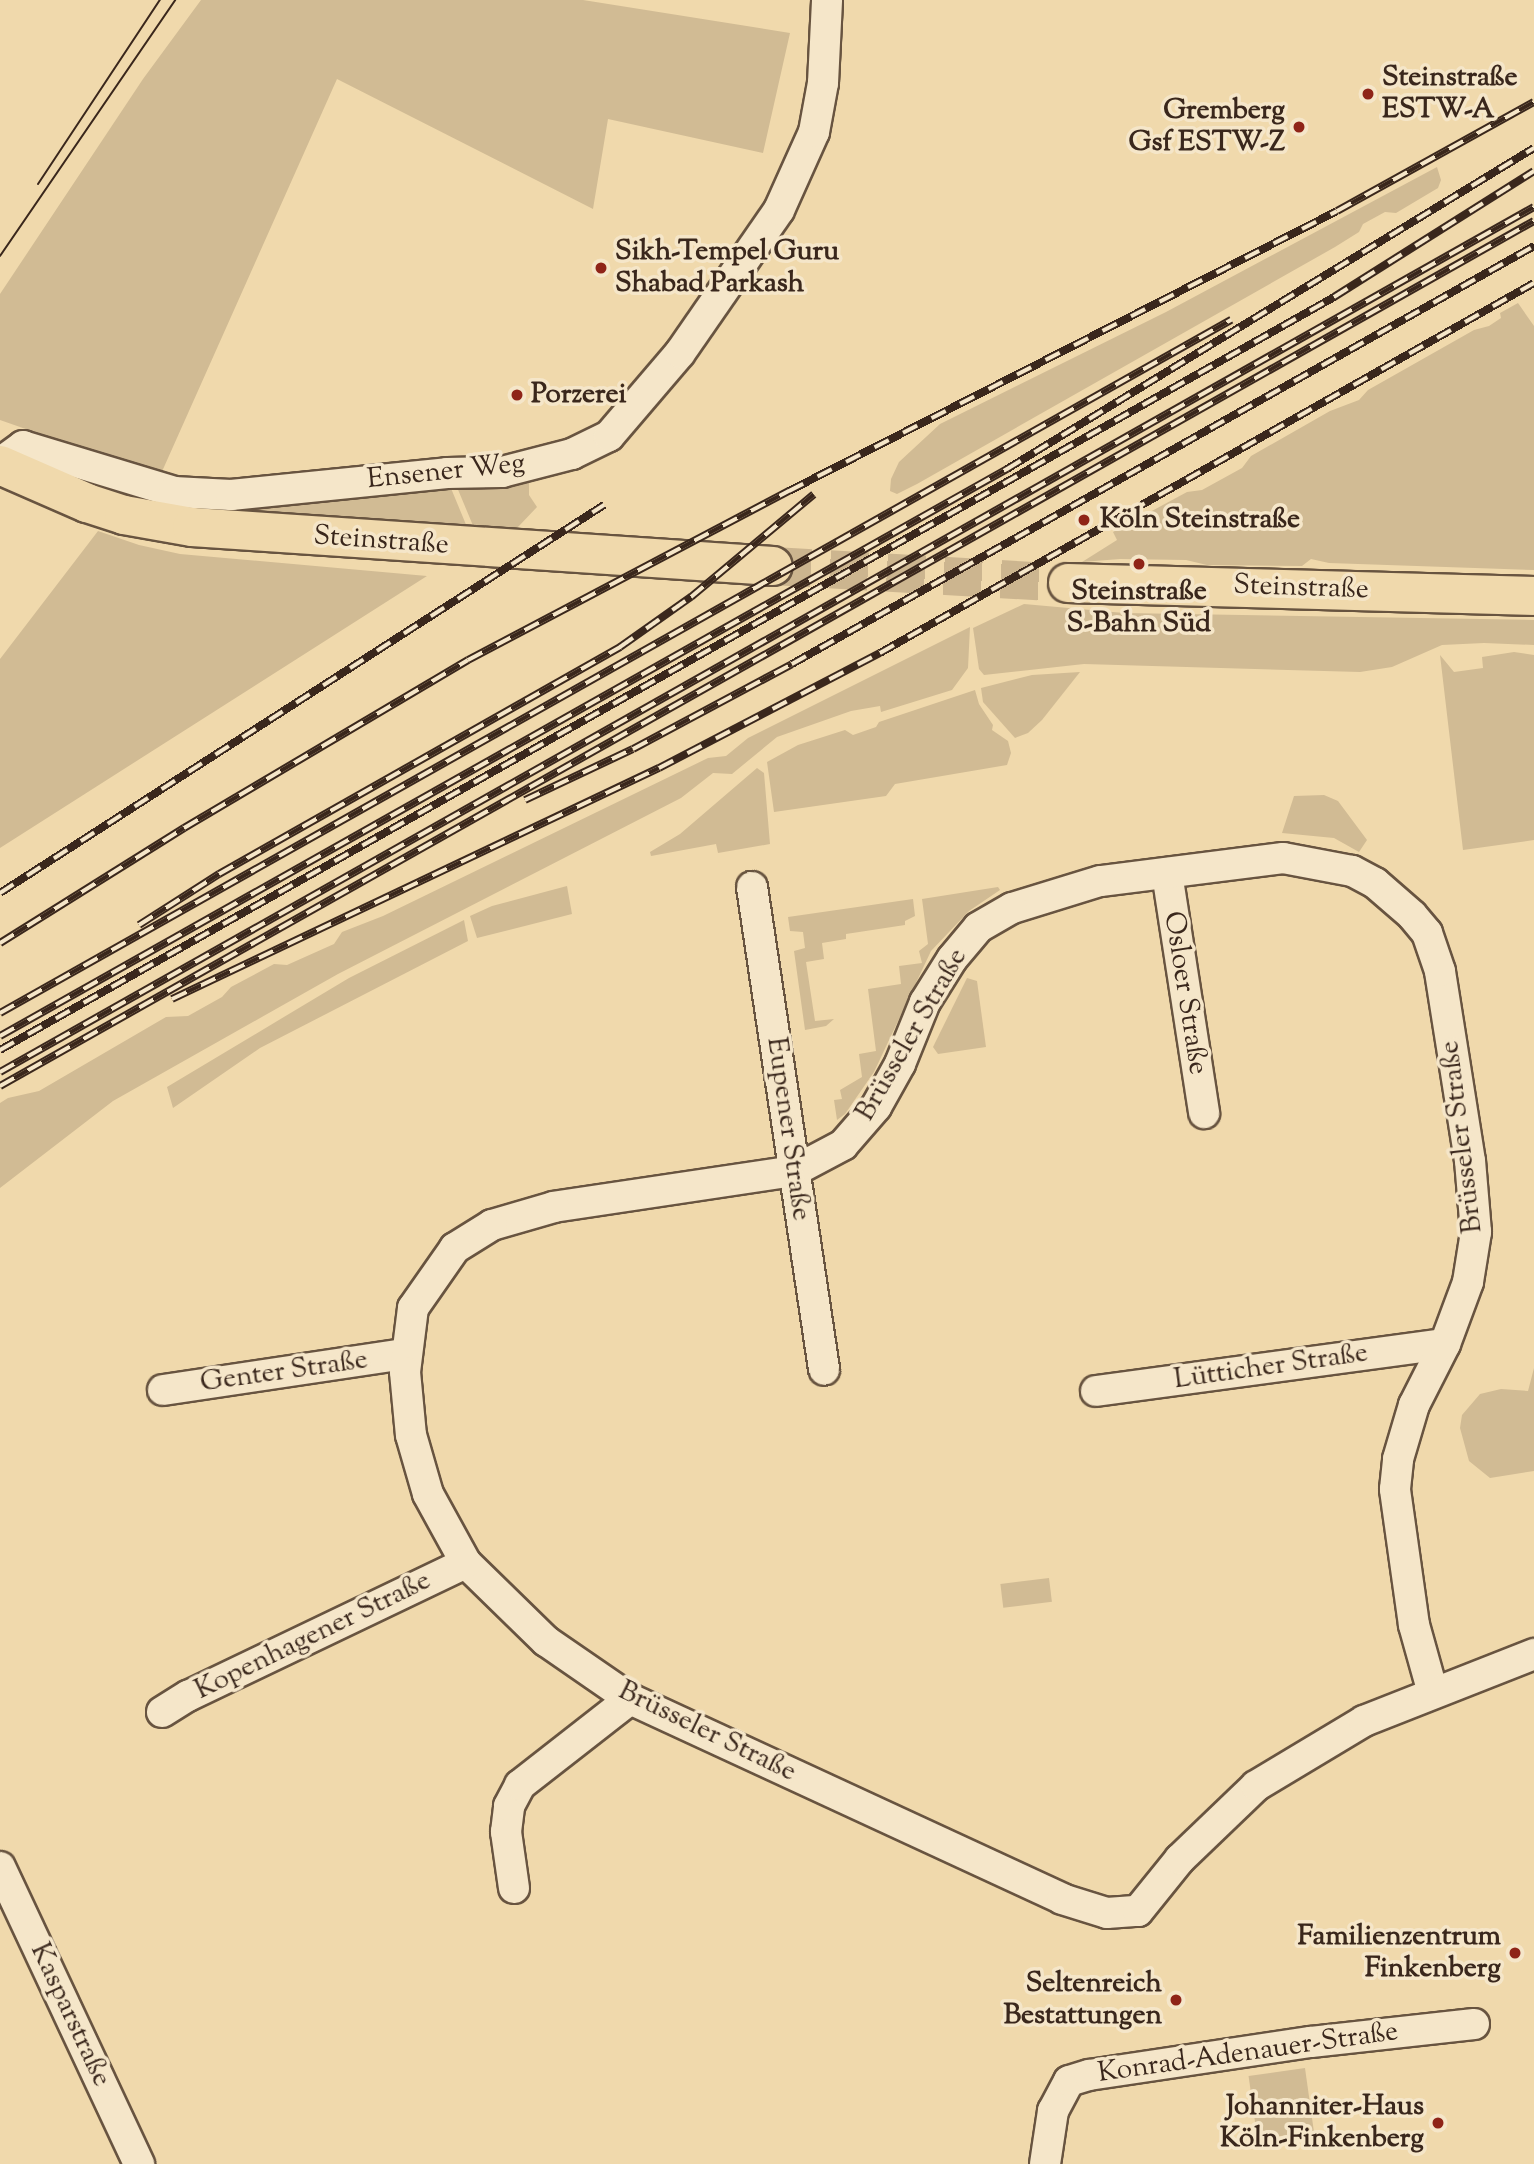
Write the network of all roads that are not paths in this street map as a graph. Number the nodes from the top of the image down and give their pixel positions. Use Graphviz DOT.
graph roads {
  1 [pos="827,0"];
  2 [pos="0,464"];
  3 [pos="773,566"];
  4 [pos="1068,583"];
  5 [pos="1534,596"];
  6 [pos="1167,873"];
  7 [pos="752,887"];
  8 [pos="1204,1113"];
  9 [pos="794,1171"];
  10 [pos="1445,1344"];
  11 [pos="405,1354"];
  12 [pos="824,1370"];
  13 [pos="163,1390"];
  14 [pos="1096,1391"];
  15 [pos="466,1563"];
  16 [pos="1534,1654"];
  17 [pos="1433,1693"];
  18 [pos="630,1699"];
  19 [pos="162,1712"];
  20 [pos="0,1867"];
  21 [pos="514,1888"];
  22 [pos="1474,2024"];
  23 [pos="139,2164"];
  24 [pos="1045,2164"];
  1 -- 2 [label="street, Ensener Weg"];
  2 -- 3 [label="main road, Steinstraße"];
  4 -- 5 [label="main road, Steinstraße"];
  6 -- 8 [label="street, Osloer Straße"];
  6 -- 9 [label="street, Brüsseler Straße"];
  6 -- 10 [label="street, Brüsseler Straße"];
  7 -- 9 [label="street, Eupener Straße"];
  9 -- 11 [label="street, Brüsseler Straße"];
  9 -- 12 [label="street, Eupener Straße"];
  10 -- 14 [label="street, Lütticher Straße"];
  10 -- 17 [label="street, Brüsseler Straße"];
  11 -- 13 [label="street, Genter Straße"];
  11 -- 15 [label="street, Brüsseler Straße"];
  15 -- 18 [label="street, Brüsseler Straße"];
  15 -- 19 [label="street, Kopenhagener Straße"];
  16 -- 17 [label="street"];
  17 -- 18 [label="street, Brüsseler Straße"];
  18 -- 21 [label="street"];
  20 -- 23 [label="street, Kasparstraße"];
  22 -- 24 [label="street, Konrad-Adenauer-Straße"];
}
